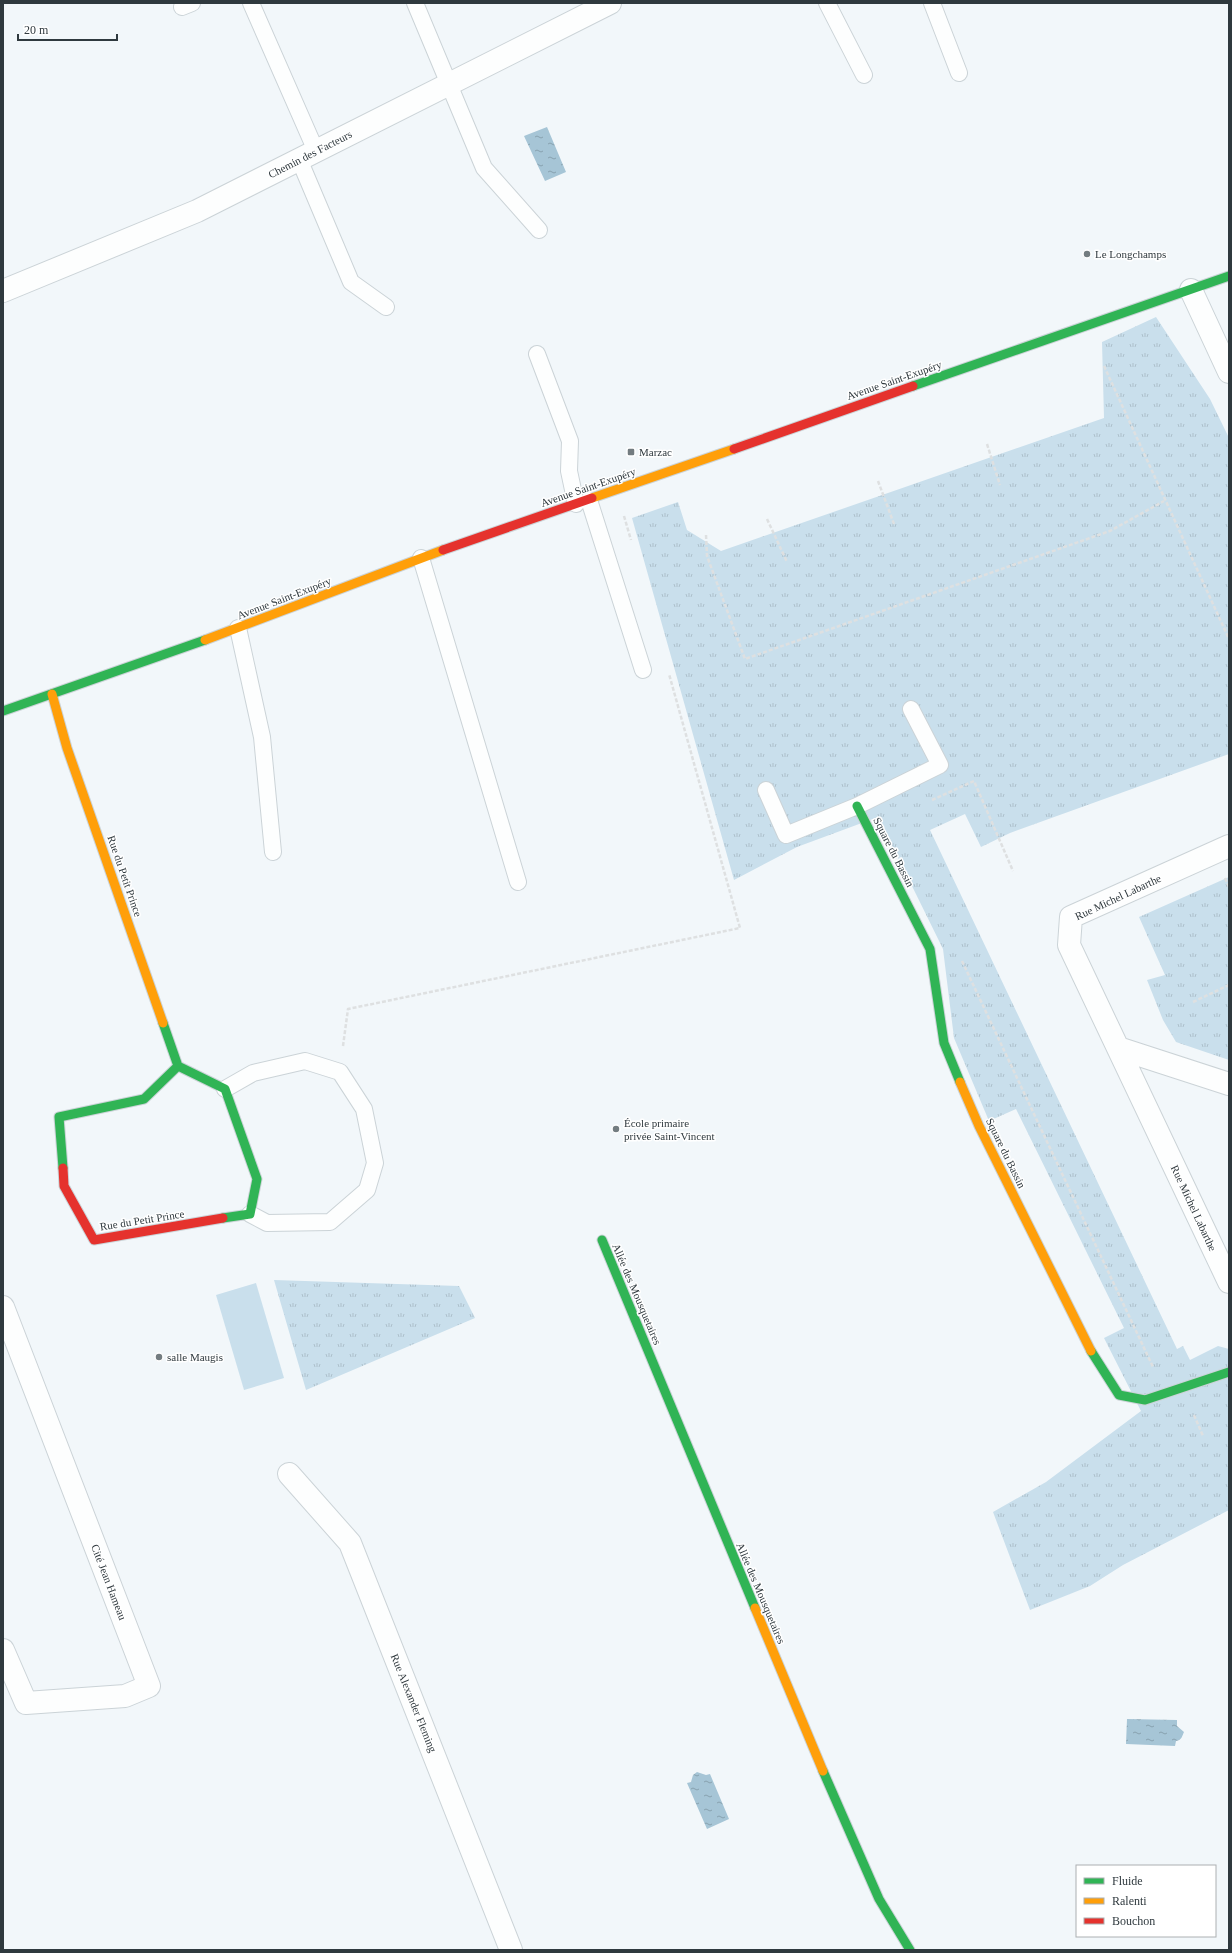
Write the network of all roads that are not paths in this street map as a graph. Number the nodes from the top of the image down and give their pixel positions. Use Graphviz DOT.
graph roads {
  1 [pos="251,3"];
  2 [pos="415,3"];
  3 [pos="610,3"];
  4 [pos="827,3"];
  5 [pos="932,3"];
  6 [pos="959,73"];
  7 [pos="864,75"];
  8 [pos="450,84"];
  9 [pos="308,155"];
  10 [pos="539,230"];
  11 [pos="1229,276"];
  12 [pos="1190,290"];
  13 [pos="3,291"];
  14 [pos="386,307"];
  15 [pos="537,354"];
  16 [pos="1229,372"];
  17 [pos="582,502"];
  18 [pos="421,558"];
  19 [pos="238,628"];
  20 [pos="642,670"];
  21 [pos="52,694"];
  22 [pos="911,709"];
  23 [pos="3,711"];
  24 [pos="766,790"];
  25 [pos="857,806"];
  26 [pos="1229,846"];
  27 [pos="273,852"];
  28 [pos="518,882"];
  29 [pos="1118,1048"];
  30 [pos="178,1066"];
  31 [pos="1229,1084"];
  32 [pos="225,1089"];
  33 [pos="250,1214"];
  34 [pos="602,1240"];
  35 [pos="1229,1282"];
  36 [pos="3,1307"];
  37 [pos="1229,1372"];
  38 [pos="289,1474"];
  39 [pos="3,1650"];
  40 [pos="511,1950"];
  41 [pos="910,1950"];
  1 -- 9 [label="lane"];
  2 -- 8 [label="lane"];
  3 -- 8 [label="street, Chemin des Facteurs"];
  4 -- 7 [label="lane"];
  5 -- 6 [label="lane"];
  8 -- 9 [label="street, Chemin des Facteurs"];
  8 -- 10 [label="lane"];
  9 -- 13 [label="street, Chemin des Facteurs"];
  9 -- 14 [label="lane"];
  11 -- 12 [label="street, Avenue Saint-Exupéry"];
  12 -- 16 [label="street"];
  12 -- 17 [label="street, Avenue Saint-Exupéry"];
  15 -- 17 [label="lane"];
  17 -- 18 [label="street, Avenue Saint-Exupéry"];
  17 -- 20 [label="lane"];
  18 -- 19 [label="street, Avenue Saint-Exupéry"];
  18 -- 28 [label="lane"];
  19 -- 21 [label="street, Avenue Saint-Exupéry"];
  19 -- 27 [label="lane"];
  21 -- 23 [label="street, Avenue Saint-Exupéry"];
  21 -- 30 [label="street, Rue du Petit Prince"];
  22 -- 25 [label="lane"];
  24 -- 25 [label="lane"];
  25 -- 37 [label="street, Square du Bassin"];
  26 -- 29 [label="street, Rue Michel Labarthe"];
  29 -- 31 [label="street"];
  29 -- 35 [label="street, Rue Michel Labarthe"];
  30 -- 32 [label="street"];
  30 -- 33 [label="street, Rue du Petit Prince"];
  32 -- 33 [label="street"];
  32 -- 33 [label="lane"];
  34 -- 41 [label="street, Allée des Mousquetaires"];
  36 -- 39 [label="street, Cité Jean Hameau"];
  38 -- 40 [label="street, Rue Alexander Fleming"];
}
